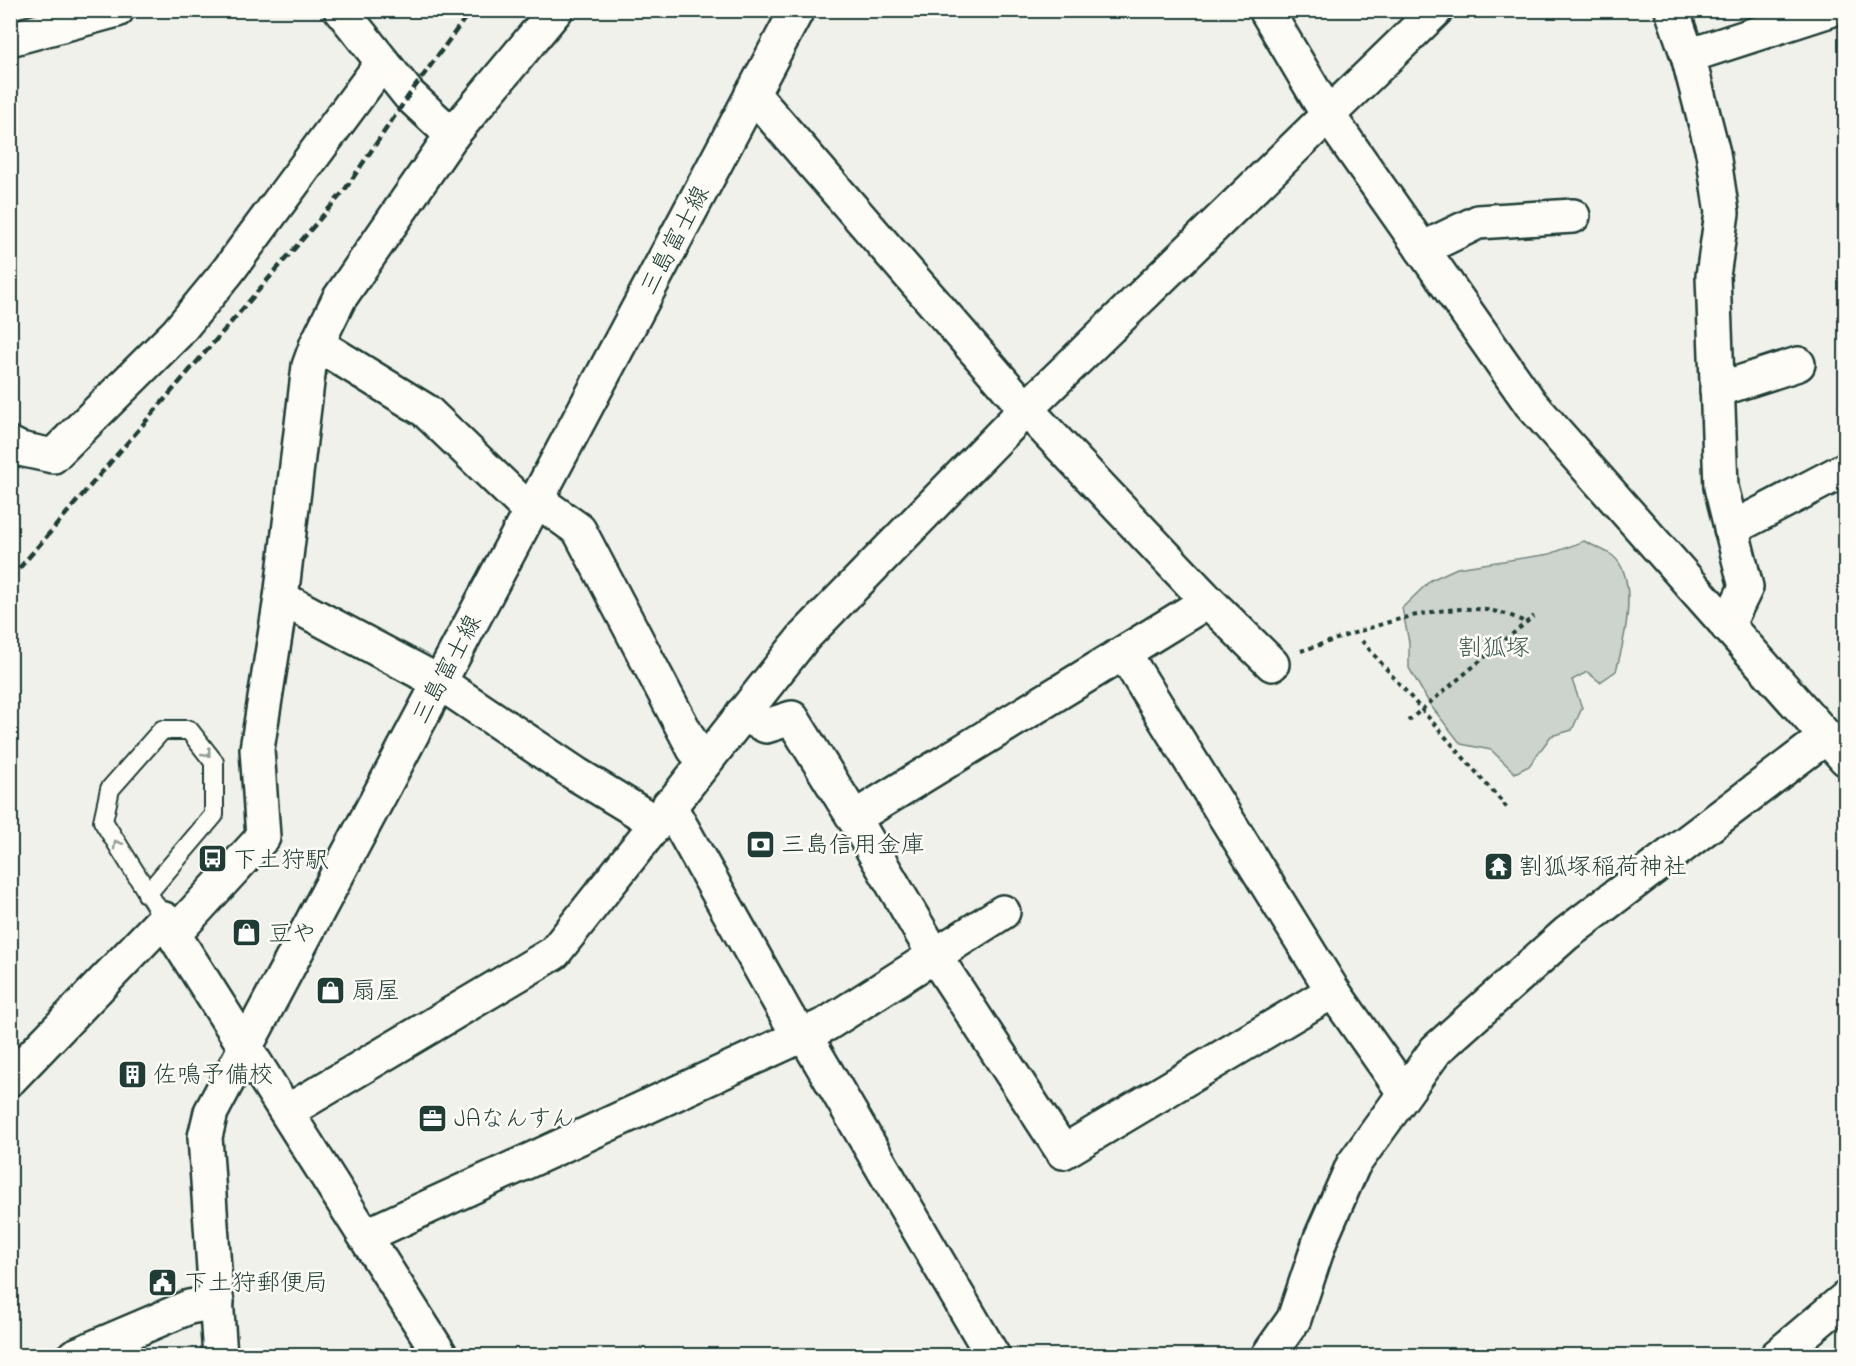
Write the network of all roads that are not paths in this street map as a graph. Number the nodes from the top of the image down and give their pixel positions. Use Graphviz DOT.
graph roads {
  1 [pos="117,10"];
  2 [pos="341,10"];
  3 [pos="556,10"];
  4 [pos="797,10"];
  5 [pos="1266,10"];
  6 [pos="1436,10"];
  7 [pos="1672,10"];
  8 [pos="1830,10"];
  9 [pos="10,39"];
  10 [pos="1688,56"];
  11 [pos="382,63"];
  12 [pos="752,93"];
  13 [pos="1328,115"];
  14 [pos="452,135"];
  15 [pos="1573,216"];
  16 [pos="1422,249"];
  17 [pos="317,344"];
  18 [pos="1798,364"];
  19 [pos="1717,390"];
  20 [pos="1026,409"];
  21 [pos="10,444"];
  22 [pos="1845,469"];
  23 [pos="534,506"];
  24 [pos="1731,529"];
  25 [pos="281,598"];
  26 [pos="1208,601"];
  27 [pos="1727,626"];
  28 [pos="1124,653"];
  29 [pos="1272,664"];
  30 [pos="439,682"];
  31 [pos="742,714"];
  32 [pos="1836,748"];
  33 [pos="705,761"];
  34 [pos="662,814"];
  35 [pos="854,818"];
  36 [pos="1003,912"];
  37 [pos="162,916"];
  38 [pos="935,956"];
  39 [pos="1333,991"];
  40 [pos="804,1034"];
  41 [pos="244,1045"];
  42 [pos="10,1079"];
  43 [pos="1404,1092"];
  44 [pos="288,1111"];
  45 [pos="367,1235"];
  46 [pos="1845,1298"];
  47 [pos="217,1302"];
  48 [pos="1781,1354"];
  49 [pos="74,1356"];
  50 [pos="220,1356"];
  51 [pos="441,1356"];
  52 [pos="993,1356"];
  53 [pos="1268,1356"];
  1 -- 9 [label="street"];
  2 -- 11 [label="street"];
  3 -- 14 [label="street"];
  4 -- 12 [label="street, 三島富士線"];
  5 -- 13 [label="street"];
  6 -- 13 [label="street"];
  7 -- 10 [label="street"];
  8 -- 10 [label="street"];
  10 -- 19 [label="street"];
  11 -- 14 [label="street"];
  11 -- 21 [label="street"];
  12 -- 20 [label="street"];
  12 -- 23 [label="street, 三島富士線"];
  13 -- 16 [label="street"];
  13 -- 20 [label="street"];
  14 -- 17 [label="street"];
  15 -- 16 [label="street"];
  16 -- 27 [label="street"];
  17 -- 23 [label="street"];
  17 -- 25 [label="street"];
  18 -- 19 [label="street"];
  19 -- 24 [label="street"];
  20 -- 26 [label="street"];
  20 -- 31 [label="street"];
  22 -- 24 [label="street"];
  23 -- 30 [label="street, 三島富士線"];
  23 -- 33 [label="street"];
  24 -- 27 [label="street"];
  25 -- 30 [label="street"];
  25 -- 37 [label="street"];
  26 -- 28 [label="street"];
  26 -- 29 [label="street"];
  27 -- 32 [label="street"];
  28 -- 35 [label="street"];
  28 -- 39 [label="street"];
  30 -- 34 [label="street"];
  30 -- 41 [label="street, 三島富士線"];
  31 -- 33 [label="street"];
  31 -- 35 [label="street"];
  32 -- 43 [label="street"];
  33 -- 34 [label="street"];
  34 -- 40 [label="street"];
  34 -- 44 [label="street"];
  35 -- 38 [label="street"];
  36 -- 38 [label="street"];
  37 -- 37 [label="lane, one-way"];
  37 -- 41 [label="street"];
  37 -- 42 [label="street"];
  38 -- 39 [label="street"];
  38 -- 40 [label="street"];
  39 -- 43 [label="street"];
  40 -- 45 [label="street"];
  40 -- 52 [label="street"];
  41 -- 44 [label="street"];
  41 -- 47 [label="street, 三島富士線"];
  43 -- 53 [label="street"];
  44 -- 45 [label="street"];
  45 -- 51 [label="street"];
  46 -- 48 [label="street"];
  47 -- 49 [label="street"];
  47 -- 50 [label="street, 三島富士線"];
}
